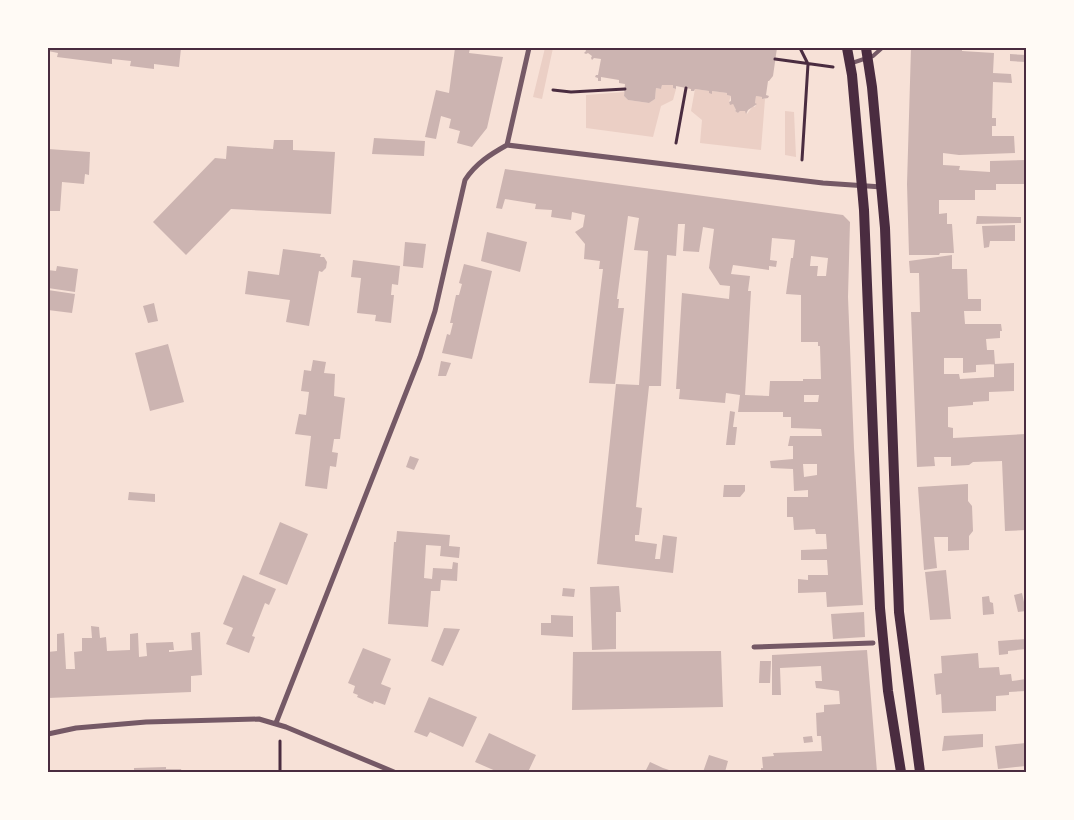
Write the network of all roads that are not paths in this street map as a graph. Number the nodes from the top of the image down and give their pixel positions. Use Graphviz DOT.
graph roads {
  1 [pos="530,48"];
  2 [pos="846,48"];
  3 [pos="866,48"];
  4 [pos="882,48"];
  5 [pos="868,59"];
  6 [pos="850,64"];
  7 [pos="507,144"];
  8 [pos="862,186"];
  9 [pos="882,187"];
  10 [pos="873,643"];
  11 [pos="754,647"];
  12 [pos="276,723"];
  13 [pos="48,734"];
  14 [pos="394,772"];
  15 [pos="901,772"];
  16 [pos="920,772"];
  1 -- 7 [label="street"];
  2 -- 6 [label="main road"];
  3 -- 5 [label="main road"];
  4 -- 5 [label="lane"];
  5 -- 6 [label="lane"];
  5 -- 9 [label="main road"];
  6 -- 8 [label="main road"];
  7 -- 8 [label="street"];
  7 -- 12 [label="street"];
  8 -- 9 [label="street"];
  8 -- 15 [label="main road"];
  9 -- 16 [label="main road"];
  10 -- 11 [label="street"];
  12 -- 13 [label="street"];
  12 -- 14 [label="street"];
}
